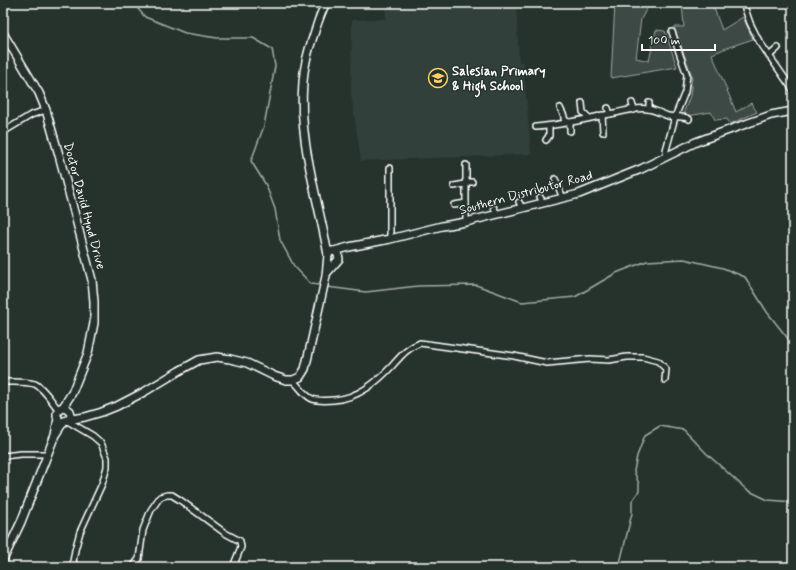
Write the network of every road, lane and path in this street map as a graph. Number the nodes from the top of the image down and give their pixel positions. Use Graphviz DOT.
graph roads {
  1 [pos="326,3"];
  2 [pos="743,3"];
  3 [pos="672,32"];
  4 [pos="3,33"];
  5 [pos="778,48"];
  6 [pos="769,56"];
  7 [pos="793,90"];
  8 [pos="632,103"];
  9 [pos="649,103"];
  10 [pos="582,104"];
  11 [pos="560,108"];
  12 [pos="608,108"];
  13 [pos="649,109"];
  14 [pos="46,110"];
  15 [pos="633,110"];
  16 [pos="793,111"];
  17 [pos="610,114"];
  18 [pos="602,115"];
  19 [pos="634,116"];
  20 [pos="675,117"];
  21 [pos="589,118"];
  22 [pos="689,119"];
  23 [pos="569,122"];
  24 [pos="549,126"];
  25 [pos="536,127"];
  26 [pos="570,131"];
  27 [pos="3,132"];
  28 [pos="603,132"];
  29 [pos="546,140"];
  30 [pos="670,157"];
  31 [pos="466,165"];
  32 [pos="390,168"];
  33 [pos="555,179"];
  34 [pos="472,182"];
  35 [pos="465,183"];
  36 [pos="454,186"];
  37 [pos="563,200"];
  38 [pos="466,203"];
  39 [pos="454,205"];
  40 [pos="466,222"];
  41 [pos="390,239"];
  42 [pos="333,256"];
  43 [pos="293,380"];
  44 [pos="665,380"];
  45 [pos="3,382"];
  46 [pos="72,393"];
  47 [pos="61,408"];
  48 [pos="70,412"];
  49 [pos="86,418"];
  50 [pos="64,420"];
  51 [pos="48,454"];
  52 [pos="3,456"];
  53 [pos="3,560"];
  54 [pos="77,567"];
  55 [pos="133,567"];
  56 [pos="233,567"];
  1 -- 42 [label="street"];
  2 -- 6 [label="street"];
  3 -- 20 [label="street"];
  4 -- 14 [label="street, Doctor David Hynd Drive"];
  5 -- 6 [label="street"];
  6 -- 7 [label="street"];
  8 -- 15 [label="street"];
  9 -- 13 [label="street"];
  10 -- 21 [label="street"];
  11 -- 23 [label="street"];
  12 -- 17 [label="street"];
  13 -- 15 [label="street"];
  13 -- 20 [label="street"];
  14 -- 27 [label="street"];
  14 -- 46 [label="street, Doctor David Hynd Drive"];
  15 -- 17 [label="street"];
  15 -- 19 [label="street"];
  16 -- 30 [label="street, Southern Distributor Road"];
  17 -- 18 [label="street"];
  18 -- 21 [label="street"];
  18 -- 28 [label="street"];
  20 -- 22 [label="street"];
  20 -- 30 [label="street"];
  21 -- 23 [label="street"];
  23 -- 24 [label="street"];
  23 -- 26 [label="street"];
  24 -- 25 [label="street"];
  24 -- 29 [label="street"];
  30 -- 37 [label="street, Southern Distributor Road"];
  31 -- 35 [label="street"];
  32 -- 41 [label="street"];
  33 -- 37 [label="street"];
  34 -- 35 [label="street"];
  35 -- 36 [label="street"];
  35 -- 38 [label="street"];
  37 -- 40 [label="street, Southern Distributor Road"];
  38 -- 39 [label="street"];
  38 -- 40 [label="street"];
  40 -- 41 [label="street, Southern Distributor Road"];
  41 -- 42 [label="street, Southern Distributor Road"];
  42 -- 43 [label="street"];
  43 -- 44 [label="street"];
  43 -- 49 [label="street"];
  45 -- 47 [label="street"];
  46 -- 47 [label="street, Doctor David Hynd Drive"];
  46 -- 48 [label="street, Doctor David Hynd Drive"];
  47 -- 48 [label="street"];
  47 -- 50 [label="street"];
  48 -- 49 [label="street"];
  48 -- 50 [label="street"];
  49 -- 50 [label="street"];
  50 -- 51 [label="street"];
  50 -- 54 [label="street"];
  51 -- 52 [label="street"];
  51 -- 53 [label="street"];
  55 -- 56 [label="street"];
}
